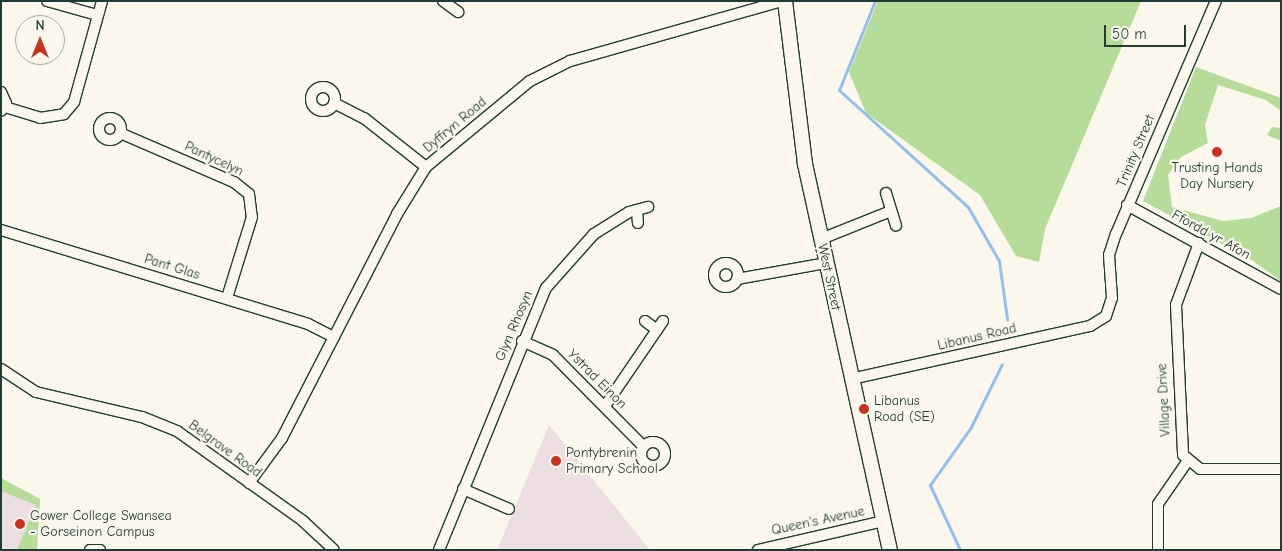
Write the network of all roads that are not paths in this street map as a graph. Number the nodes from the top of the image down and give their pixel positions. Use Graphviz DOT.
graph roads {
  1 [pos="47,1"];
  2 [pos="102,1"];
  3 [pos="443,1"];
  4 [pos="784,1"];
  5 [pos="1216,1"];
  6 [pos="458,12"];
  7 [pos="98,15"];
  8 [pos="1,92"];
  9 [pos="334,103"];
  10 [pos="3,109"];
  11 [pos="120,133"];
  12 [pos="426,167"];
  13 [pos="886,193"];
  14 [pos="1127,205"];
  15 [pos="648,207"];
  16 [pos="637,210"];
  17 [pos="891,210"];
  18 [pos="638,223"];
  19 [pos="896,226"];
  20 [pos="1,230"];
  21 [pos="821,239"];
  22 [pos="1199,243"];
  23 [pos="826,263"];
  24 [pos="737,279"];
  25 [pos="1281,289"];
  26 [pos="227,298"];
  27 [pos="1106,316"];
  28 [pos="663,320"];
  29 [pos="644,321"];
  30 [pos="657,330"];
  31 [pos="334,337"];
  32 [pos="522,341"];
  33 [pos="1,369"];
  34 [pos="851,379"];
  35 [pos="605,406"];
  36 [pos="644,447"];
  37 [pos="1188,462"];
  38 [pos="1281,470"];
  39 [pos="250,483"];
  40 [pos="464,489"];
  41 [pos="509,509"];
  42 [pos="884,521"];
  43 [pos="90,550"];
  44 [pos="100,550"];
  45 [pos="334,550"];
  46 [pos="439,550"];
  47 [pos="758,550"];
  48 [pos="890,550"];
  49 [pos="1158,550"];
  1 -- 7 [label="street"];
  2 -- 7 [label="street"];
  3 -- 6 [label="street"];
  4 -- 12 [label="street, Dyffryn Road"];
  4 -- 21 [label="main road, West Street"];
  5 -- 14 [label="street, Trinity Street"];
  7 -- 10 [label="street"];
  8 -- 10 [label="street"];
  9 -- 12 [label="street"];
  11 -- 26 [label="street, Pantycelyn"];
  12 -- 31 [label="street, Dyffryn Road"];
  13 -- 17 [label="street"];
  14 -- 22 [label="street, Ffordd yr Afon"];
  14 -- 27 [label="street, Trinity Street"];
  15 -- 16 [label="street, Glyn Rhosyn"];
  16 -- 18 [label="street"];
  16 -- 32 [label="street, Glyn Rhosyn"];
  17 -- 19 [label="street"];
  17 -- 21 [label="street"];
  20 -- 26 [label="street, Pant Glas"];
  21 -- 23 [label="main road, West Street"];
  22 -- 25 [label="street, Ffordd yr Afon"];
  22 -- 37 [label="street, Village Drive"];
  23 -- 24 [label="street"];
  23 -- 34 [label="main road, West Street"];
  26 -- 31 [label="street, Pant Glas"];
  27 -- 34 [label="street, Libanus Road"];
  28 -- 30 [label="street"];
  29 -- 30 [label="street"];
  30 -- 35 [label="street"];
  31 -- 39 [label="street, Dyffryn Road"];
  32 -- 35 [label="street, Ystrad Einon"];
  32 -- 40 [label="street, Glyn Rhosyn"];
  33 -- 39 [label="street, Belgrave Road"];
  34 -- 42 [label="main road, West Street"];
  35 -- 36 [label="street, Ystrad Einon"];
  37 -- 38 [label="street"];
  37 -- 49 [label="street"];
  39 -- 45 [label="street, Belgrave Road"];
  40 -- 41 [label="street"];
  40 -- 46 [label="street, Glyn Rhosyn"];
  42 -- 47 [label="street, Queen's Avenue"];
  42 -- 48 [label="main road, West Street"];
  43 -- 44 [label="street"];
}
